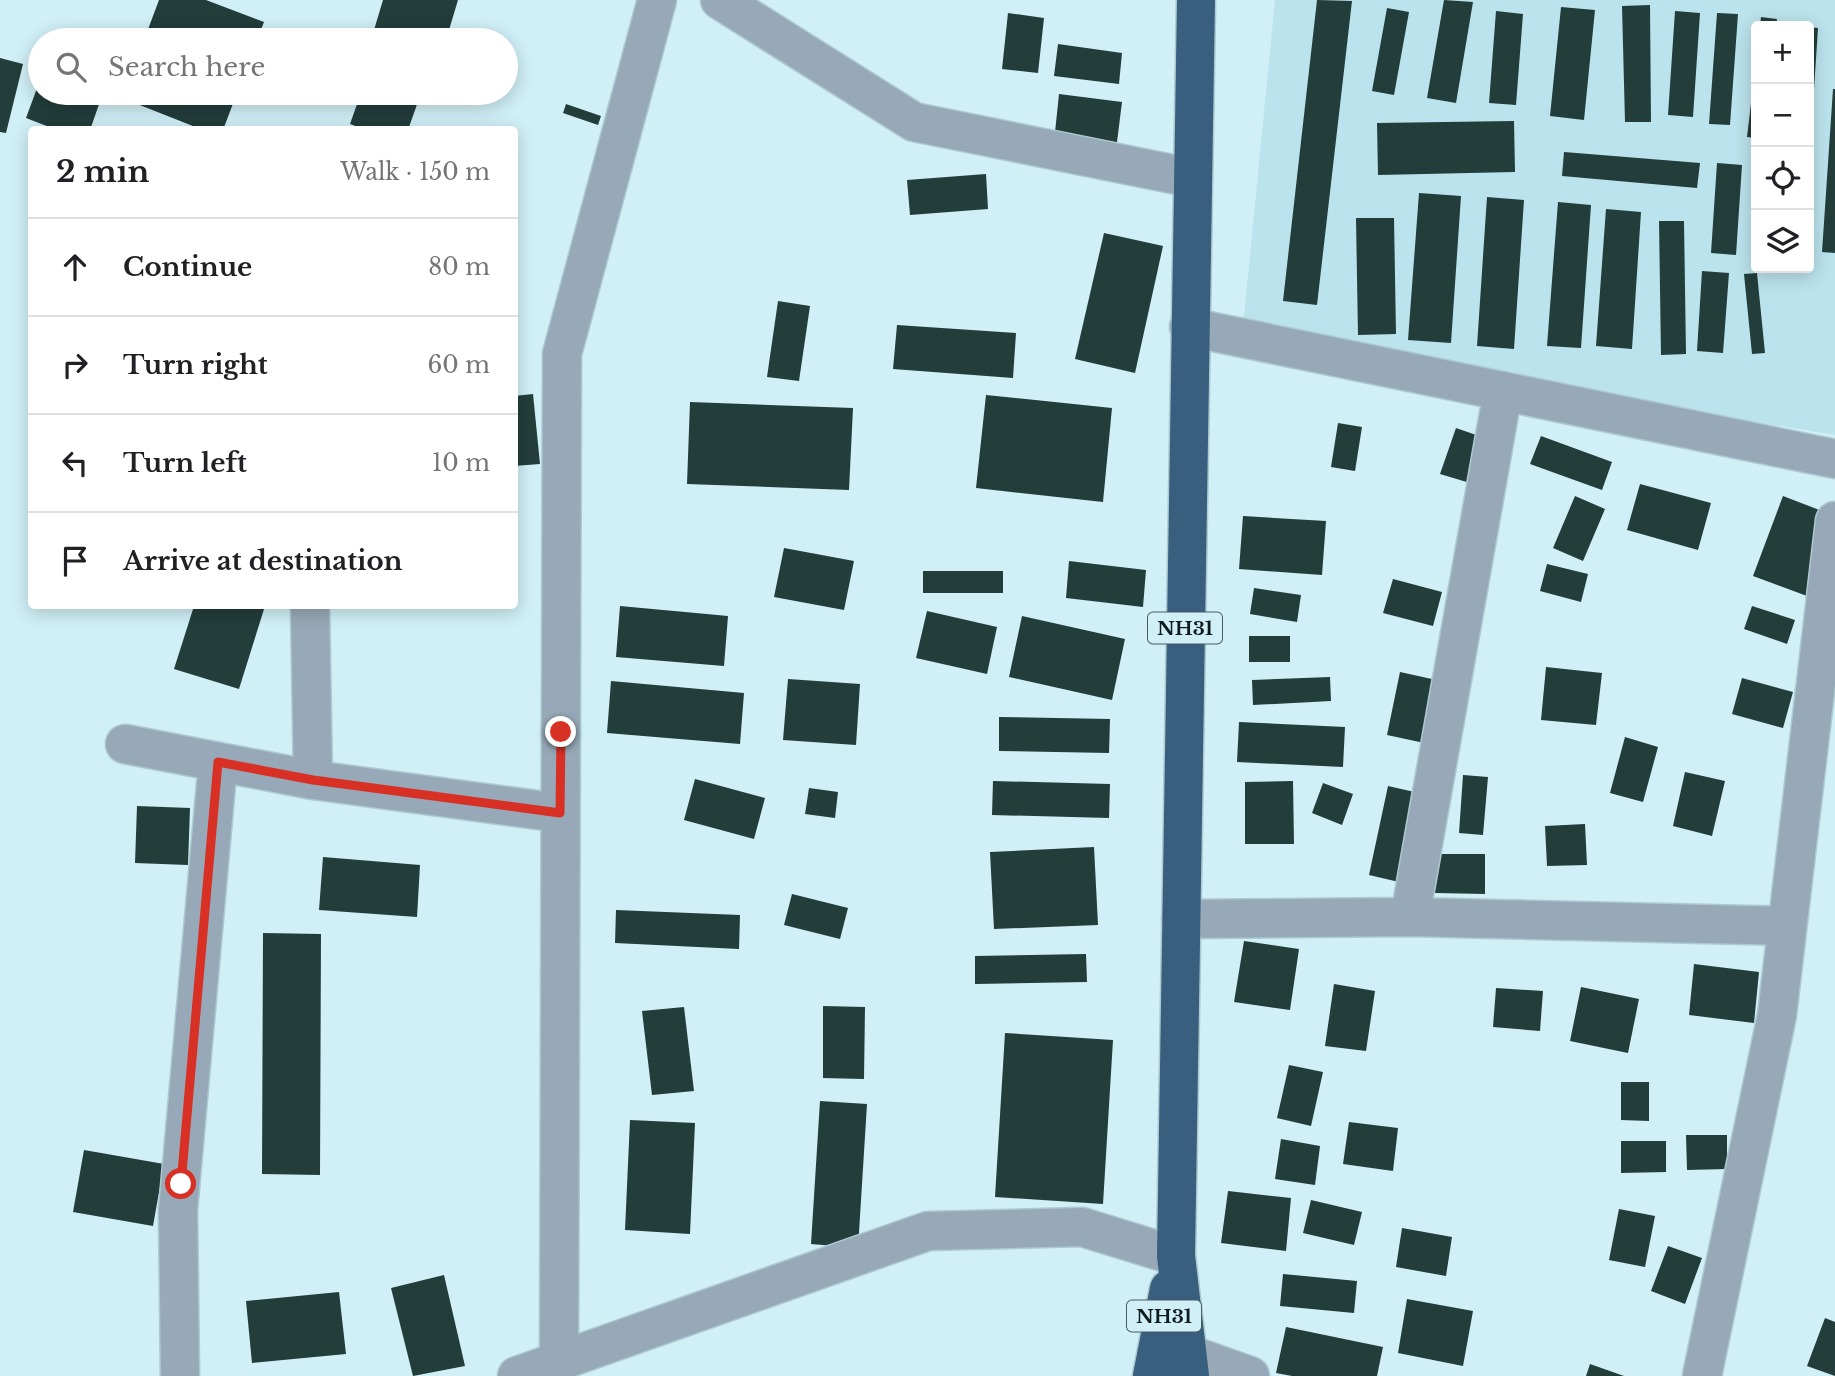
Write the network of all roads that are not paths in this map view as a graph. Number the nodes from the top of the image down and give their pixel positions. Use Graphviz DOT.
graph roads {
  1 [pos="657,0"];
  2 [pos="719,0"];
  3 [pos="1196,0"];
  4 [pos="1192,178"];
  5 [pos="1189,327"];
  6 [pos="1503,391"];
  7 [pos="1835,458"];
  8 [pos="1835,522"];
  9 [pos="310,609"];
  10 [pos="125,744"];
  11 [pos="218,762"];
  12 [pos="313,780"];
  13 [pos="560,813"];
  14 [pos="1410,917"];
  15 [pos="1181,919"];
  16 [pos="1787,926"];
  17 [pos="1176,1256"];
  18 [pos="559,1362"];
  19 [pos="1189,1365"];
  20 [pos="180,1376"];
  21 [pos="517,1376"];
  22 [pos="1152,1376"];
  23 [pos="1250,1376"];
  24 [pos="1702,1376"];
  1 -- 13 [label="street"];
  2 -- 4 [label="street"];
  3 -- 4 [label="highway, NH31"];
  4 -- 5 [label="highway, NH31"];
  5 -- 6 [label="street"];
  5 -- 15 [label="highway, NH31"];
  6 -- 7 [label="street"];
  6 -- 14 [label="street"];
  8 -- 16 [label="street"];
  9 -- 12 [label="street"];
  10 -- 11 [label="street"];
  11 -- 12 [label="street"];
  11 -- 20 [label="street"];
  12 -- 13 [label="street"];
  13 -- 18 [label="street"];
  14 -- 15 [label="street"];
  14 -- 16 [label="street"];
  15 -- 17 [label="highway, NH31"];
  16 -- 24 [label="street"];
  17 -- 18 [label="street"];
  17 -- 19 [label="highway, NH31"];
  17 -- 22 [label="highway, NH31"];
  18 -- 21 [label="street"];
  19 -- 23 [label="street"];
}
